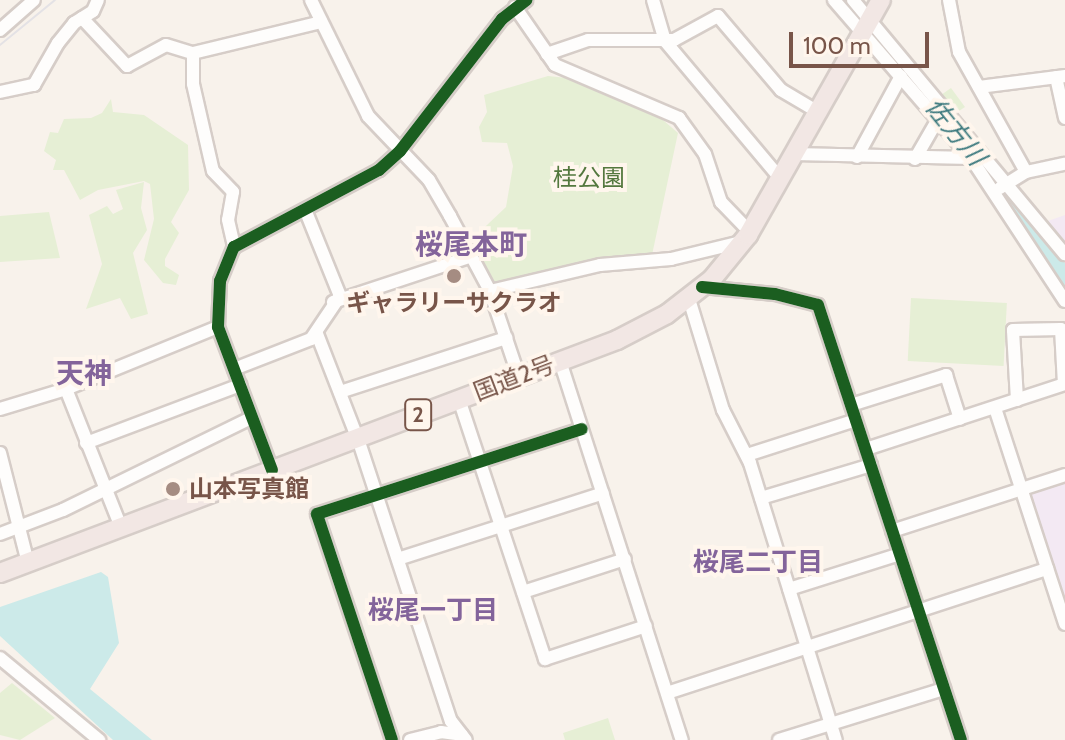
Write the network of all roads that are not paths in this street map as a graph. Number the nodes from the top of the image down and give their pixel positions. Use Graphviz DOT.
graph roads {
  1 [pos="34,0"];
  2 [pos="98,0"];
  3 [pos="311,0"];
  4 [pos="653,0"];
  5 [pos="834,0"];
  6 [pos="853,0"];
  7 [pos="881,0"];
  8 [pos="949,0"];
  9 [pos="520,3"];
  10 [pos="82,18"];
  11 [pos="321,22"];
  12 [pos="866,26"];
  13 [pos="0,30"];
  14 [pos="665,41"];
  15 [pos="193,53"];
  16 [pos="547,54"];
  17 [pos="901,76"];
  18 [pos="1060,76"];
  19 [pos="979,87"];
  20 [pos="0,92"];
  21 [pos="818,112"];
  22 [pos="1065,118"];
  23 [pos="938,119"];
  24 [pos="400,151"];
  25 [pos="794,154"];
  26 [pos="857,157"];
  27 [pos="971,158"];
  28 [pos="915,159"];
  29 [pos="1065,164"];
  30 [pos="1026,172"];
  31 [pos="780,178"];
  32 [pos="1000,189"];
  33 [pos="306,212"];
  34 [pos="741,243"];
  35 [pos="234,247"];
  36 [pos="1065,254"];
  37 [pos="469,257"];
  38 [pos="490,291"];
  39 [pos="741,291"];
  40 [pos="696,293"];
  41 [pos="1065,301"];
  42 [pos="333,302"];
  43 [pos="218,327"];
  44 [pos="317,334"];
  45 [pos="506,338"];
  46 [pos="560,361"];
  47 [pos="234,369"];
  48 [pos="519,377"];
  49 [pos="1064,384"];
  50 [pos="240,385"];
  51 [pos="66,389"];
  52 [pos="340,392"];
  53 [pos="459,399"];
  54 [pos="1017,400"];
  55 [pos="851,405"];
  56 [pos="995,408"];
  57 [pos="0,409"];
  58 [pos="251,418"];
  59 [pos="960,419"];
  60 [pos="856,420"];
  61 [pos="582,429"];
  62 [pos="357,438"];
  63 [pos="86,443"];
  64 [pos="866,449"];
  65 [pos="0,453"];
  66 [pos="747,455"];
  67 [pos="479,462"];
  68 [pos="871,465"];
  69 [pos="272,470"];
  70 [pos="1065,475"];
  71 [pos="1021,489"];
  72 [pos="105,490"];
  73 [pos="603,493"];
  74 [pos="377,494"];
  75 [pos="761,498"];
  76 [pos="121,527"];
  77 [pos="501,527"];
  78 [pos="17,530"];
  79 [pos="892,531"];
  80 [pos="0,534"];
  81 [pos="900,554"];
  82 [pos="398,559"];
  83 [pos="625,559"];
  84 [pos="28,563"];
  85 [pos="1047,569"];
  86 [pos="0,573"];
  87 [pos="789,589"];
  88 [pos="523,592"];
  89 [pos="919,612"];
  90 [pos="1065,624"];
  91 [pos="646,626"];
  92 [pos="807,647"];
  93 [pos="5,662"];
  94 [pos="0,678"];
  95 [pos="944,689"];
  96 [pos="667,693"];
  97 [pos="831,724"];
  98 [pos="464,737"];
  99 [pos="99,740"];
  100 [pos="392,740"];
  101 [pos="410,740"];
  102 [pos="682,740"];
  103 [pos="779,740"];
  104 [pos="836,740"];
  105 [pos="961,740"];
  1 -- 13 [label="street"];
  2 -- 10 [label="street"];
  3 -- 11 [label="street"];
  4 -- 14 [label="street"];
  5 -- 12 [label="street"];
  6 -- 12 [label="street"];
  7 -- 12 [label="highway, 国道2号 / 2"];
  8 -- 19 [label="street"];
  9 -- 16 [label="street"];
  9 -- 24 [label="street"];
  10 -- 15 [label="street"];
  10 -- 20 [label="street"];
  11 -- 15 [label="street"];
  11 -- 24 [label="street"];
  12 -- 17 [label="street"];
  12 -- 21 [label="highway, 国道2号 / 2"];
  12 -- 32 [label="street"];
  14 -- 16 [label="street"];
  14 -- 21 [label="street"];
  14 -- 31 [label="street"];
  15 -- 35 [label="street"];
  16 -- 34 [label="street"];
  17 -- 23 [label="street"];
  17 -- 26 [label="street"];
  18 -- 19 [label="street"];
  18 -- 22 [label="street"];
  19 -- 30 [label="street"];
  21 -- 25 [label="highway, 国道2号 / 2"];
  23 -- 27 [label="street"];
  23 -- 28 [label="street"];
  24 -- 33 [label="street"];
  24 -- 37 [label="street"];
  25 -- 26 [label="street"];
  25 -- 31 [label="highway, 国道2号 / 2"];
  26 -- 28 [label="street"];
  27 -- 28 [label="street"];
  27 -- 32 [label="street"];
  29 -- 30 [label="street"];
  30 -- 32 [label="street"];
  31 -- 34 [label="highway, 国道2号 / 2"];
  32 -- 36 [label="street"];
  32 -- 41 [label="street"];
  33 -- 35 [label="street"];
  33 -- 42 [label="street"];
  34 -- 38 [label="street"];
  34 -- 39 [label="street"];
  34 -- 40 [label="highway, 国道2号 / 2"];
  35 -- 43 [label="street"];
  37 -- 38 [label="street"];
  37 -- 42 [label="street"];
  38 -- 45 [label="street"];
  39 -- 40 [label="street"];
  39 -- 55 [label="street"];
  40 -- 46 [label="highway, 国道2号 / 2"];
  40 -- 66 [label="street"];
  42 -- 44 [label="street"];
  43 -- 47 [label="street"];
  43 -- 51 [label="street"];
  44 -- 47 [label="street"];
  44 -- 52 [label="street"];
  45 -- 48 [label="street"];
  45 -- 52 [label="street"];
  46 -- 48 [label="highway, 国道2号 / 2"];
  46 -- 61 [label="street"];
  47 -- 50 [label="street"];
  48 -- 53 [label="highway, 国道2号 / 2"];
  49 -- 54 [label="street"];
  49 -- 54 [label="street"];
  50 -- 58 [label="street"];
  50 -- 63 [label="street"];
  51 -- 57 [label="street"];
  51 -- 63 [label="street"];
  52 -- 62 [label="street"];
  53 -- 62 [label="highway, 国道2号 / 2"];
  53 -- 67 [label="street"];
  54 -- 56 [label="street"];
  55 -- 59 [label="street"];
  55 -- 60 [label="street"];
  56 -- 59 [label="street"];
  56 -- 71 [label="street"];
  58 -- 69 [label="street"];
  58 -- 72 [label="street"];
  59 -- 64 [label="street"];
  60 -- 64 [label="street"];
  60 -- 66 [label="street"];
  61 -- 67 [label="street"];
  61 -- 73 [label="street"];
  62 -- 69 [label="highway, 国道2号 / 2"];
  62 -- 74 [label="street"];
  63 -- 72 [label="street"];
  64 -- 68 [label="street"];
  65 -- 78 [label="street"];
  66 -- 75 [label="street"];
  67 -- 74 [label="street"];
  67 -- 77 [label="street"];
  68 -- 75 [label="street"];
  68 -- 79 [label="street"];
  69 -- 76 [label="highway, 国道2号 / 2"];
  70 -- 71 [label="street"];
  71 -- 79 [label="street"];
  71 -- 85 [label="street"];
  72 -- 76 [label="street"];
  72 -- 78 [label="street"];
  73 -- 77 [label="street"];
  73 -- 83 [label="street"];
  74 -- 82 [label="street"];
  74 -- 100 [label="street"];
  75 -- 87 [label="street"];
  76 -- 84 [label="highway, 国道2号 / 2"];
  77 -- 82 [label="street"];
  77 -- 88 [label="street"];
  78 -- 80 [label="street"];
  78 -- 84 [label="street"];
  79 -- 81 [label="street"];
  81 -- 87 [label="street"];
  81 -- 89 [label="street"];
  82 -- 98 [label="street"];
  83 -- 88 [label="street"];
  83 -- 91 [label="street"];
  84 -- 86 [label="highway, 国道2号 / 2"];
  85 -- 89 [label="street"];
  85 -- 90 [label="street"];
  87 -- 92 [label="street"];
  88 -- 91 [label="street"];
  89 -- 92 [label="street"];
  89 -- 95 [label="street"];
  91 -- 96 [label="street"];
  92 -- 96 [label="street"];
  92 -- 97 [label="street"];
  93 -- 94 [label="street"];
  93 -- 99 [label="street"];
  95 -- 97 [label="street"];
  95 -- 105 [label="street"];
  96 -- 102 [label="street"];
  97 -- 103 [label="street"];
  97 -- 104 [label="street"];
  98 -- 101 [label="street"];
}
